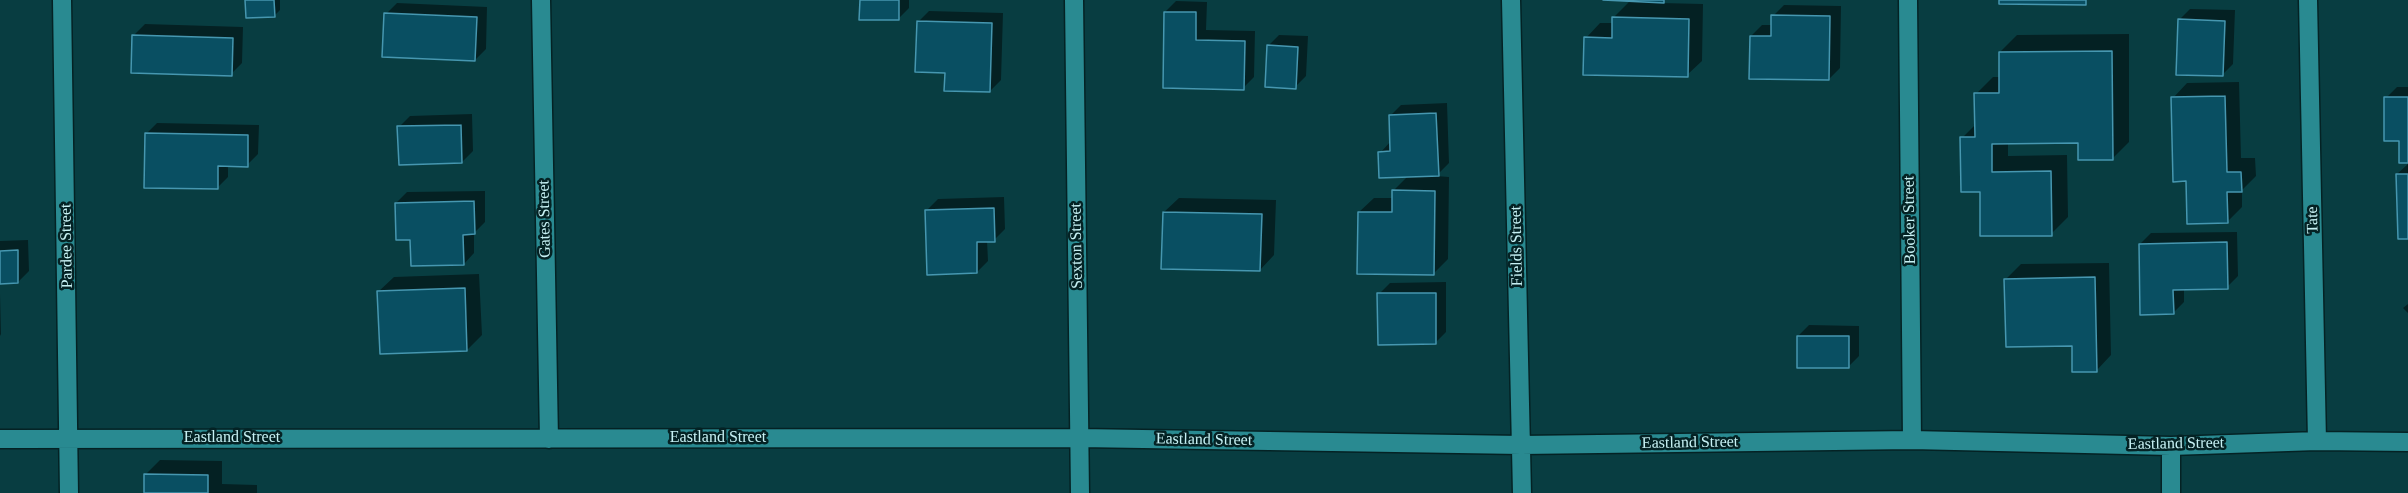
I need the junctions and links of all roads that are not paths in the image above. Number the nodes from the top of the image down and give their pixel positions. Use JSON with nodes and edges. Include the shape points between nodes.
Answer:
{"nodes":[{"id":1,"x":63,"y":0,"type":"edge"},
{"id":2,"x":541,"y":0,"type":"edge"},
{"id":3,"x":1074,"y":0,"type":"edge"},
{"id":4,"x":1511,"y":0,"type":"edge"},
{"id":5,"x":1908,"y":0,"type":"edge"},
{"id":6,"x":2308,"y":0,"type":"edge"},
{"id":7,"x":70,"y":438,"type":"junction"},
{"id":8,"x":1080,"y":438,"type":"junction"},
{"id":9,"x":0,"y":439,"type":"edge"},
{"id":10,"x":549,"y":439,"type":"junction"},
{"id":11,"x":1912,"y":441,"type":"junction"},
{"id":12,"x":2318,"y":441,"type":"junction"},
{"id":13,"x":2408,"y":442,"type":"edge"},
{"id":14,"x":1521,"y":445,"type":"junction"},
{"id":15,"x":2171,"y":446,"type":"junction"},
{"id":16,"x":69,"y":493,"type":"edge"},
{"id":17,"x":1080,"y":493,"type":"edge"},
{"id":18,"x":1522,"y":493,"type":"edge"},
{"id":19,"x":2171,"y":493,"type":"edge"}],
"edges":[{"from":1,"to":7,"type":"street","name":"Pardee Street"},
{"from":2,"to":10,"type":"street","name":"Gates Street"},
{"from":3,"to":8,"type":"street","name":"Sexton Street"},
{"from":4,"to":14,"type":"street","name":"Fields Street"},
{"from":5,"to":11,"type":"street","name":"Booker Street"},
{"from":6,"to":12,"type":"street","name":"Tate"},
{"from":7,"to":9,"type":"street","name":"Eastland Street"},
{"from":7,"to":10,"type":"street","name":"Eastland Street"},
{"from":7,"to":16,"type":"street","name":"Pardee Street"},
{"from":8,"to":10,"type":"street","name":"Eastland Street"},
{"from":8,"to":14,"type":"street","name":"Eastland Street"},
{"from":8,"to":17,"type":"street","name":"Sexton Street"},
{"from":11,"to":14,"type":"street","name":"Eastland Street"},
{"from":11,"to":15,"type":"street","name":"Eastland Street"},
{"from":12,"to":13,"type":"street","name":"Eastland Street"},
{"from":12,"to":15,"type":"street","name":"Eastland Street"},
{"from":14,"to":18,"type":"street","name":"Fields Street"},
{"from":15,"to":19,"type":"street"}]}
